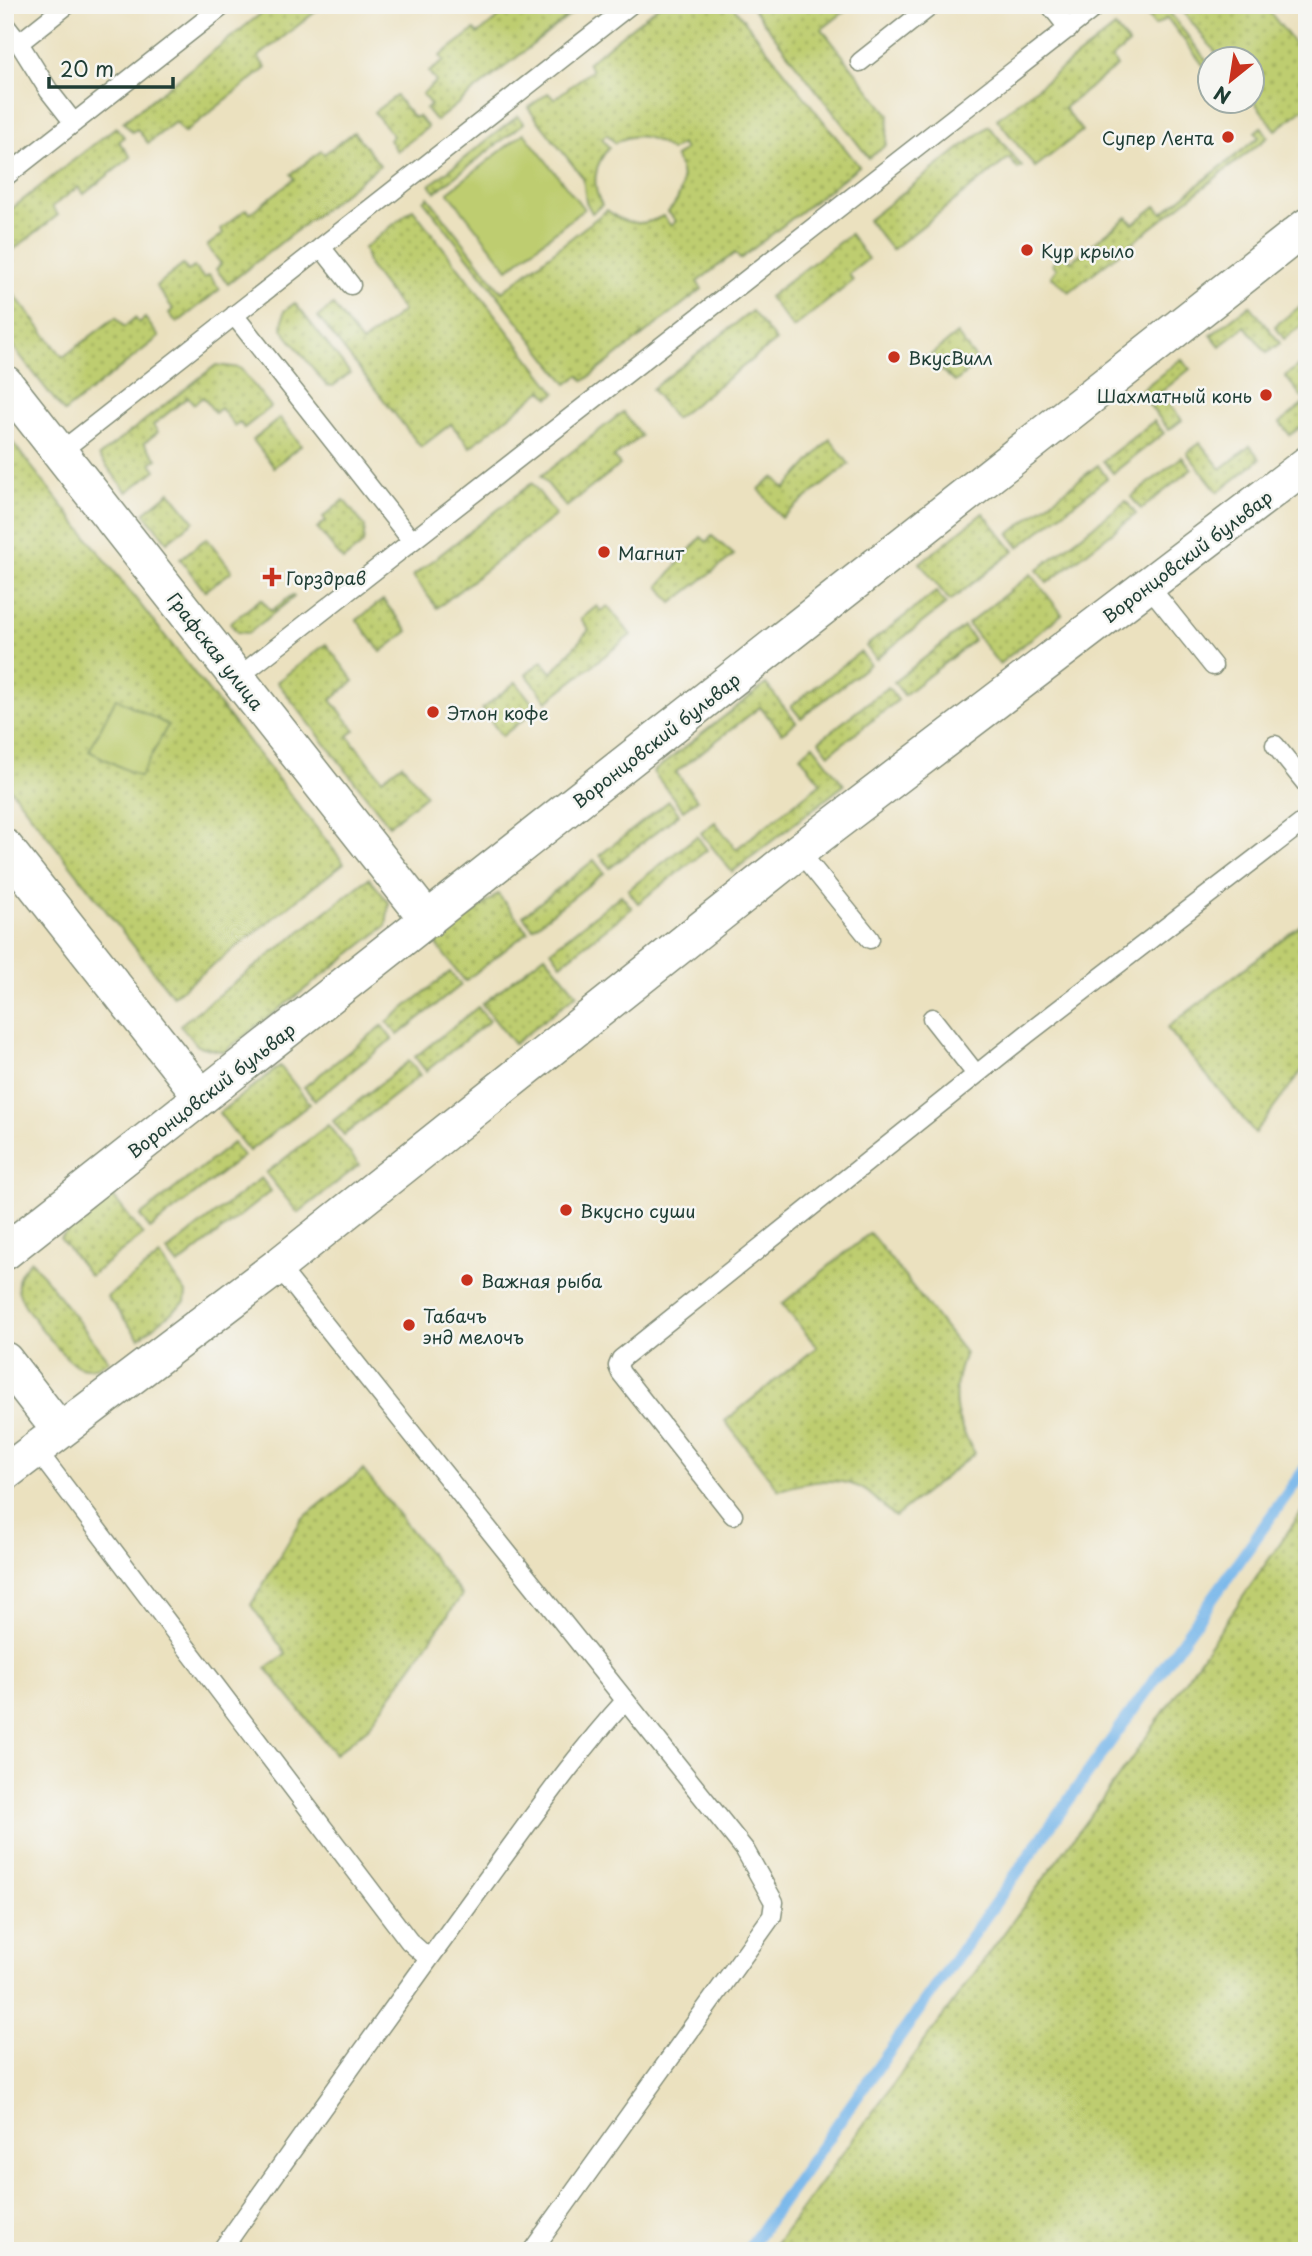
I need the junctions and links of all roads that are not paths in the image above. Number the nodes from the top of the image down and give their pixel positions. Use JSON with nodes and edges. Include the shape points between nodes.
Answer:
{"nodes":[{"id":1,"x":67,"y":5,"type":"edge"},
{"id":2,"x":224,"y":5,"type":"edge"},
{"id":3,"x":631,"y":5,"type":"edge"},
{"id":4,"x":932,"y":5,"type":"edge"},
{"id":5,"x":1050,"y":5,"type":"edge"},
{"id":6,"x":1098,"y":5,"type":"edge"},
{"id":7,"x":5,"y":25,"type":"edge"},
{"id":8,"x":1069,"y":29,"type":"junction"},
{"id":9,"x":19,"y":43,"type":"junction"},
{"id":10,"x":860,"y":62,"type":"dead end"},
{"id":11,"x":74,"y":123,"type":"junction"},
{"id":12,"x":5,"y":177,"type":"edge"},
{"id":13,"x":1307,"y":226,"type":"edge"},
{"id":14,"x":321,"y":247,"type":"junction"},
{"id":15,"x":351,"y":285,"type":"dead end"},
{"id":16,"x":234,"y":315,"type":"junction"},
{"id":17,"x":5,"y":383,"type":"edge"},
{"id":18,"x":60,"y":452,"type":"junction"},
{"id":19,"x":1307,"y":464,"type":"edge"},
{"id":20,"x":412,"y":541,"type":"junction"},
{"id":21,"x":1149,"y":586,"type":"junction"},
{"id":22,"x":1213,"y":666,"type":"dead end"},
{"id":23,"x":237,"y":678,"type":"junction"},
{"id":24,"x":1275,"y":745,"type":"dead end"},
{"id":25,"x":1307,"y":785,"type":"edge"},
{"id":26,"x":1307,"y":819,"type":"edge"},
{"id":27,"x":5,"y":847,"type":"edge"},
{"id":28,"x":799,"y":851,"type":"junction"},
{"id":29,"x":428,"y":920,"type":"junction"},
{"id":30,"x":870,"y":939,"type":"dead end"},
{"id":31,"x":932,"y":1018,"type":"dead end"},
{"id":32,"x":976,"y":1074,"type":"junction"},
{"id":33,"x":202,"y":1097,"type":"junction"},
{"id":34,"x":5,"y":1252,"type":"edge"},
{"id":35,"x":278,"y":1266,"type":"junction"},
{"id":36,"x":5,"y":1360,"type":"edge"},
{"id":37,"x":48,"y":1440,"type":"junction"},
{"id":38,"x":5,"y":1473,"type":"edge"},
{"id":39,"x":733,"y":1516,"type":"dead end"},
{"id":40,"x":625,"y":1701,"type":"junction"},
{"id":41,"x":428,"y":1958,"type":"junction"},
{"id":42,"x":221,"y":2251,"type":"edge"},
{"id":43,"x":532,"y":2251,"type":"edge"}],
"edges":[{"from":1,"to":9,"type":"lane"},
{"from":2,"to":11,"type":"lane"},
{"from":3,"to":14,"type":"lane"},
{"from":4,"to":10,"type":"lane"},
{"from":5,"to":8,"type":"lane"},
{"from":6,"to":8,"type":"lane"},
{"from":7,"to":9,"type":"lane"},
{"from":8,"to":20,"type":"lane"},
{"from":9,"to":11,"type":"lane"},
{"from":11,"to":12,"type":"lane"},
{"from":13,"to":29,"type":"street","name":"Воронцовский бульвар"},
{"from":14,"to":15,"type":"lane"},
{"from":14,"to":16,"type":"lane"},
{"from":16,"to":18,"type":"lane"},
{"from":16,"to":20,"type":"lane"},
{"from":17,"to":18,"type":"street","name":"Графская улица"},
{"from":18,"to":23,"type":"street","name":"Графская улица"},
{"from":19,"to":21,"type":"street","name":"Воронцовский бульвар"},
{"from":20,"to":23,"type":"lane"},
{"from":21,"to":22,"type":"lane"},
{"from":21,"to":28,"type":"street","name":"Воронцовский бульвар"},
{"from":23,"to":29,"type":"street","name":"Графская улица"},
{"from":24,"to":25,"type":"lane"},
{"from":26,"to":32,"type":"lane"},
{"from":27,"to":33,"type":"street"},
{"from":28,"to":30,"type":"lane"},
{"from":28,"to":35,"type":"street","name":"Воронцовский бульвар"},
{"from":29,"to":33,"type":"street","name":"Воронцовский бульвар"},
{"from":31,"to":32,"type":"lane"},
{"from":32,"to":39,"type":"lane","via":[[621,1359],[621,1373]]},
{"from":33,"to":34,"type":"street","name":"Воронцовский бульвар"},
{"from":35,"to":37,"type":"street","name":"Воронцовский бульвар"},
{"from":35,"to":40,"type":"lane"},
{"from":36,"to":37,"type":"street"},
{"from":37,"to":38,"type":"street","name":"Воронцовский бульвар"},
{"from":37,"to":41,"type":"lane","via":[[409,1941]]},
{"from":40,"to":41,"type":"lane","via":[[591,1738]]},
{"from":40,"to":43,"type":"lane","via":[[746,1850],[774,1902],[772,1916]]},
{"from":41,"to":42,"type":"lane"}]}
